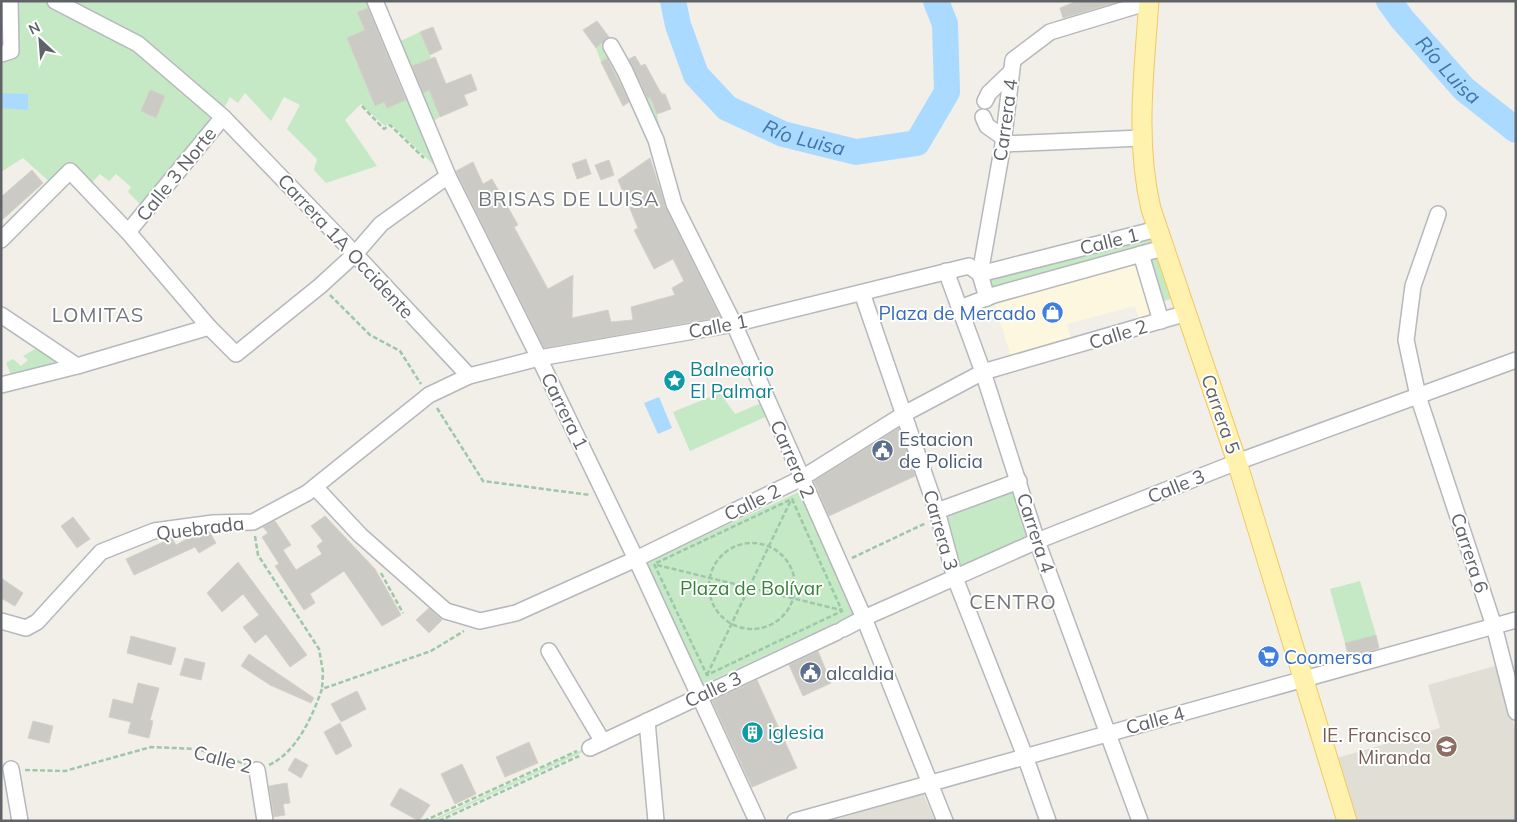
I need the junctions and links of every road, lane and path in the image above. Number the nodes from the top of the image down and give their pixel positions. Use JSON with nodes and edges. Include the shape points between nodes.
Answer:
{"nodes":[{"id":1,"x":10,"y":1,"type":"edge"},
{"id":2,"x":55,"y":1,"type":"edge"},
{"id":3,"x":376,"y":1,"type":"edge"},
{"id":4,"x":1149,"y":2,"type":"edge"},
{"id":5,"x":611,"y":46,"type":"dead end"},
{"id":6,"x":1,"y":54,"type":"edge"},
{"id":7,"x":1012,"y":66,"type":"junction"},
{"id":8,"x":985,"y":101,"type":"dead end"},
{"id":9,"x":362,"y":106,"type":"dead end"},
{"id":10,"x":983,"y":116,"type":"dead end"},
{"id":11,"x":223,"y":117,"type":"junction"},
{"id":12,"x":1141,"y":138,"type":"junction"},
{"id":13,"x":1003,"y":141,"type":"junction"},
{"id":14,"x":425,"y":158,"type":"dead end"},
{"id":15,"x":448,"y":176,"type":"junction"},
{"id":16,"x":1438,"y":214,"type":"dead end"},
{"id":17,"x":1157,"y":229,"type":"junction"},
{"id":18,"x":128,"y":232,"type":"junction"},
{"id":19,"x":1,"y":240,"type":"edge"},
{"id":20,"x":1163,"y":248,"type":"junction"},
{"id":21,"x":355,"y":254,"type":"junction"},
{"id":22,"x":1141,"y":254,"type":"junction"},
{"id":23,"x":946,"y":272,"type":"junction"},
{"id":24,"x":980,"y":274,"type":"junction"},
{"id":25,"x":320,"y":286,"type":"junction"},
{"id":26,"x":862,"y":293,"type":"junction"},
{"id":27,"x":987,"y":298,"type":"junction"},
{"id":28,"x":960,"y":308,"type":"junction"},
{"id":29,"x":1187,"y":313,"type":"junction"},
{"id":30,"x":1,"y":316,"type":"edge"},
{"id":31,"x":1161,"y":321,"type":"junction"},
{"id":32,"x":734,"y":324,"type":"junction"},
{"id":33,"x":209,"y":327,"type":"junction"},
{"id":34,"x":539,"y":358,"type":"junction"},
{"id":35,"x":1516,"y":360,"type":"edge"},
{"id":36,"x":77,"y":366,"type":"junction"},
{"id":37,"x":983,"y":372,"type":"junction"},
{"id":38,"x":469,"y":376,"type":"junction"},
{"id":39,"x":1,"y":385,"type":"edge"},
{"id":40,"x":429,"y":395,"type":"junction"},
{"id":41,"x":1418,"y":396,"type":"junction"},
{"id":42,"x":904,"y":414,"type":"junction"},
{"id":43,"x":1237,"y":462,"type":"junction"},
{"id":44,"x":802,"y":478,"type":"junction"},
{"id":45,"x":1019,"y":481,"type":"junction"},
{"id":46,"x":311,"y":490,"type":"junction"},
{"id":47,"x":606,"y":497,"type":"junction"},
{"id":48,"x":792,"y":499,"type":"junction"},
{"id":49,"x":938,"y":514,"type":"junction"},
{"id":50,"x":253,"y":522,"type":"junction"},
{"id":51,"x":1037,"y":541,"type":"junction"},
{"id":52,"x":769,"y":547,"type":"junction"},
{"id":53,"x":636,"y":559,"type":"junction"},
{"id":54,"x":654,"y":564,"type":"junction"},
{"id":55,"x":839,"y":564,"type":"junction"},
{"id":56,"x":710,"y":578,"type":"junction"},
{"id":57,"x":955,"y":578,"type":"junction"},
{"id":58,"x":749,"y":588,"type":"junction"},
{"id":59,"x":794,"y":599,"type":"junction"},
{"id":60,"x":842,"y":611,"type":"junction"},
{"id":61,"x":864,"y":618,"type":"junction"},
{"id":62,"x":1516,"y":620,"type":"edge"},
{"id":63,"x":1,"y":621,"type":"edge"},
{"id":64,"x":480,"y":621,"type":"junction"},
{"id":65,"x":731,"y":624,"type":"junction"},
{"id":66,"x":1494,"y":626,"type":"junction"},
{"id":67,"x":549,"y":651,"type":"dead end"},
{"id":68,"x":707,"y":675,"type":"junction"},
{"id":69,"x":1303,"y":679,"type":"junction"},
{"id":70,"x":322,"y":689,"type":"junction"},
{"id":71,"x":699,"y":695,"type":"junction"},
{"id":72,"x":1516,"y":712,"type":"edge"},
{"id":73,"x":647,"y":721,"type":"junction"},
{"id":74,"x":1107,"y":733,"type":"junction"},
{"id":75,"x":596,"y":745,"type":"junction"},
{"id":76,"x":1025,"y":756,"type":"junction"},
{"id":77,"x":11,"y":769,"type":"joint"},
{"id":78,"x":257,"y":770,"type":"junction"},
{"id":79,"x":930,"y":783,"type":"junction"},
{"id":80,"x":20,"y":821,"type":"edge"},
{"id":81,"x":265,"y":821,"type":"edge"},
{"id":82,"x":424,"y":821,"type":"edge"},
{"id":83,"x":439,"y":821,"type":"edge"},
{"id":84,"x":656,"y":821,"type":"edge"},
{"id":85,"x":757,"y":821,"type":"edge"},
{"id":86,"x":795,"y":821,"type":"edge"},
{"id":87,"x":945,"y":821,"type":"edge"},
{"id":88,"x":1048,"y":821,"type":"edge"},
{"id":89,"x":1140,"y":821,"type":"edge"},
{"id":90,"x":1347,"y":821,"type":"edge"}],
"edges":[{"from":1,"to":6,"type":"street","via":[[11,51]]},
{"from":2,"to":11,"type":"street","name":"Carrera 1A Occidente","via":[[138,44]]},
{"from":3,"to":15,"type":"street","name":"Carrera 1"},
{"from":4,"to":7,"type":"street","via":[[1050,32]]},
{"from":4,"to":12,"type":"main road","name":"Carrera 5"},
{"from":5,"to":32,"type":"street","name":"Carrera 2","via":[[656,140],[674,204]]},
{"from":7,"to":8,"type":"street"},
{"from":7,"to":13,"type":"street","name":"Carrera 4"},
{"from":9,"to":14,"type":"path","via":[[384,129],[390,125]]},
{"from":10,"to":13,"type":"street"},
{"from":11,"to":18,"type":"street","name":"Calle 3 Norte"},
{"from":11,"to":21,"type":"street","name":"Carrera 1A Occidente"},
{"from":12,"to":13,"type":"street"},
{"from":12,"to":17,"type":"main road","name":"Carrera 5","via":[[1144,182]]},
{"from":13,"to":24,"type":"street","name":"Carrera 4"},
{"from":15,"to":21,"type":"street","via":[[381,224]]},
{"from":15,"to":34,"type":"street","name":"Carrera 1"},
{"from":16,"to":41,"type":"street","name":"Carrera 6","via":[[1412,286],[1406,340]]},
{"from":17,"to":20,"type":"main road","name":"Carrera 5"},
{"from":17,"to":24,"type":"street","name":"Calle 1"},
{"from":18,"to":19,"type":"street","via":[[70,171]]},
{"from":18,"to":33,"type":"street"},
{"from":20,"to":22,"type":"street","name":"Calle 1"},
{"from":20,"to":29,"type":"main road","name":"Carrera 5"},
{"from":21,"to":25,"type":"street"},
{"from":21,"to":38,"type":"street","name":"Carrera 1A Occidente"},
{"from":22,"to":27,"type":"street","name":"Calle 1"},
{"from":22,"to":31,"type":"street"},
{"from":23,"to":24,"type":"street","name":"Calle 1","via":[[969,266]]},
{"from":23,"to":26,"type":"street","name":"Calle 1"},
{"from":23,"to":28,"type":"street","name":"Carrera 4"},
{"from":24,"to":27,"type":"street","name":"Carrera 4"},
{"from":25,"to":33,"type":"street","via":[[236,354]]},
{"from":25,"to":40,"type":"path","via":[[370,335],[400,351]]},
{"from":26,"to":32,"type":"street","name":"Calle 1"},
{"from":26,"to":42,"type":"street","name":"Carrera 3"},
{"from":27,"to":28,"type":"street","name":"Calle 1"},
{"from":28,"to":37,"type":"street","name":"Carrera 4"},
{"from":29,"to":31,"type":"street","name":"Calle 2"},
{"from":29,"to":43,"type":"main road","name":"Carrera 5"},
{"from":30,"to":36,"type":"street"},
{"from":31,"to":37,"type":"street","name":"Calle 2"},
{"from":32,"to":34,"type":"street","name":"Calle 1"},
{"from":32,"to":44,"type":"street","name":"Carrera 2"},
{"from":33,"to":36,"type":"street"},
{"from":34,"to":38,"type":"street","name":"Calle 1"},
{"from":34,"to":47,"type":"street","name":"Carrera 1"},
{"from":35,"to":41,"type":"street","name":"Calle 3"},
{"from":36,"to":39,"type":"street"},
{"from":37,"to":42,"type":"street","name":"Calle 2"},
{"from":37,"to":45,"type":"street","name":"Carrera 4"},
{"from":38,"to":40,"type":"street","name":"Calle 1"},
{"from":40,"to":46,"type":"street","name":"Calle 1"},
{"from":40,"to":47,"type":"path","via":[[483,480]]},
{"from":41,"to":43,"type":"street","name":"Calle 3"},
{"from":41,"to":66,"type":"street","name":"Carrera 6"},
{"from":42,"to":44,"type":"street","name":"Calle 2"},
{"from":42,"to":49,"type":"street","name":"Carrera 3"},
{"from":43,"to":51,"type":"street","name":"Calle 3"},
{"from":43,"to":69,"type":"main road","name":"Carrera 5"},
{"from":44,"to":53,"type":"street","name":"Calle 2"},
{"from":44,"to":55,"type":"street","name":"Carrera 2"},
{"from":45,"to":49,"type":"street"},
{"from":45,"to":51,"type":"street","name":"Carrera 4"},
{"from":46,"to":50,"type":"street","name":"Quebrada"},
{"from":46,"to":64,"type":"street","name":"Calle 2","via":[[446,611]]},
{"from":47,"to":53,"type":"street","name":"Carrera 1"},
{"from":48,"to":52,"type":"path"},
{"from":48,"to":54,"type":"path"},
{"from":48,"to":60,"type":"path"},
{"from":49,"to":55,"type":"path"},
{"from":49,"to":57,"type":"street","name":"Carrera 3"},
{"from":50,"to":63,"type":"street","name":"Quebrada","via":[[213,523],[154,531],[101,552],[37,622],[26,628]]},
{"from":50,"to":70,"type":"path","via":[[258,555],[319,649]]},
{"from":51,"to":57,"type":"street","name":"Calle 3"},
{"from":51,"to":74,"type":"street","name":"Carrera 4"},
{"from":52,"to":56,"type":"path","via":[[739,546],[720,558]]},
{"from":52,"to":58,"type":"path"},
{"from":52,"to":59,"type":"path","via":[[791,568]]},
{"from":53,"to":64,"type":"street","name":"Calle 2","via":[[516,613]]},
{"from":53,"to":71,"type":"street","name":"Carrera 1"},
{"from":54,"to":56,"type":"path"},
{"from":54,"to":68,"type":"path"},
{"from":55,"to":61,"type":"street","name":"Carrera 2"},
{"from":56,"to":58,"type":"path"},
{"from":56,"to":65,"type":"path","via":[[713,605]]},
{"from":57,"to":61,"type":"street","name":"Calle 3"},
{"from":57,"to":76,"type":"street","name":"Carrera 3"},
{"from":58,"to":59,"type":"path"},
{"from":58,"to":65,"type":"path"},
{"from":59,"to":60,"type":"path"},
{"from":59,"to":65,"type":"path","via":[[775,623],[753,629]]},
{"from":60,"to":68,"type":"path"},
{"from":61,"to":71,"type":"street","name":"Calle 3"},
{"from":61,"to":79,"type":"street","name":"Carrera 2"},
{"from":62,"to":66,"type":"street","name":"Calle 4"},
{"from":64,"to":70,"type":"path","via":[[431,651]]},
{"from":65,"to":68,"type":"path"},
{"from":66,"to":69,"type":"street","name":"Calle 4"},
{"from":66,"to":72,"type":"street","name":"Carrera 6"},
{"from":67,"to":75,"type":"street"},
{"from":69,"to":74,"type":"street","name":"Calle 4"},
{"from":69,"to":90,"type":"main road","name":"Carrera 5"},
{"from":70,"to":78,"type":"path","name":"Calle 2","via":[[314,712],[281,759]]},
{"from":71,"to":73,"type":"street","name":"Calle 3"},
{"from":71,"to":85,"type":"street","name":"Carrera 1"},
{"from":73,"to":75,"type":"street","name":"Calle 3"},
{"from":73,"to":84,"type":"street"},
{"from":74,"to":76,"type":"street","name":"Calle 4"},
{"from":74,"to":89,"type":"street","name":"Carrera 4"},
{"from":75,"to":82,"type":"path"},
{"from":75,"to":83,"type":"path"},
{"from":76,"to":79,"type":"street","name":"Calle 4"},
{"from":76,"to":88,"type":"street","name":"Carrera 3"},
{"from":77,"to":78,"type":"path","name":"Calle 2","via":[[65,771],[152,747],[198,749]]},
{"from":77,"to":80,"type":"street"},
{"from":78,"to":81,"type":"street"},
{"from":79,"to":86,"type":"street","name":"Calle 4"},
{"from":79,"to":87,"type":"street","name":"Carrera 2"}]}
